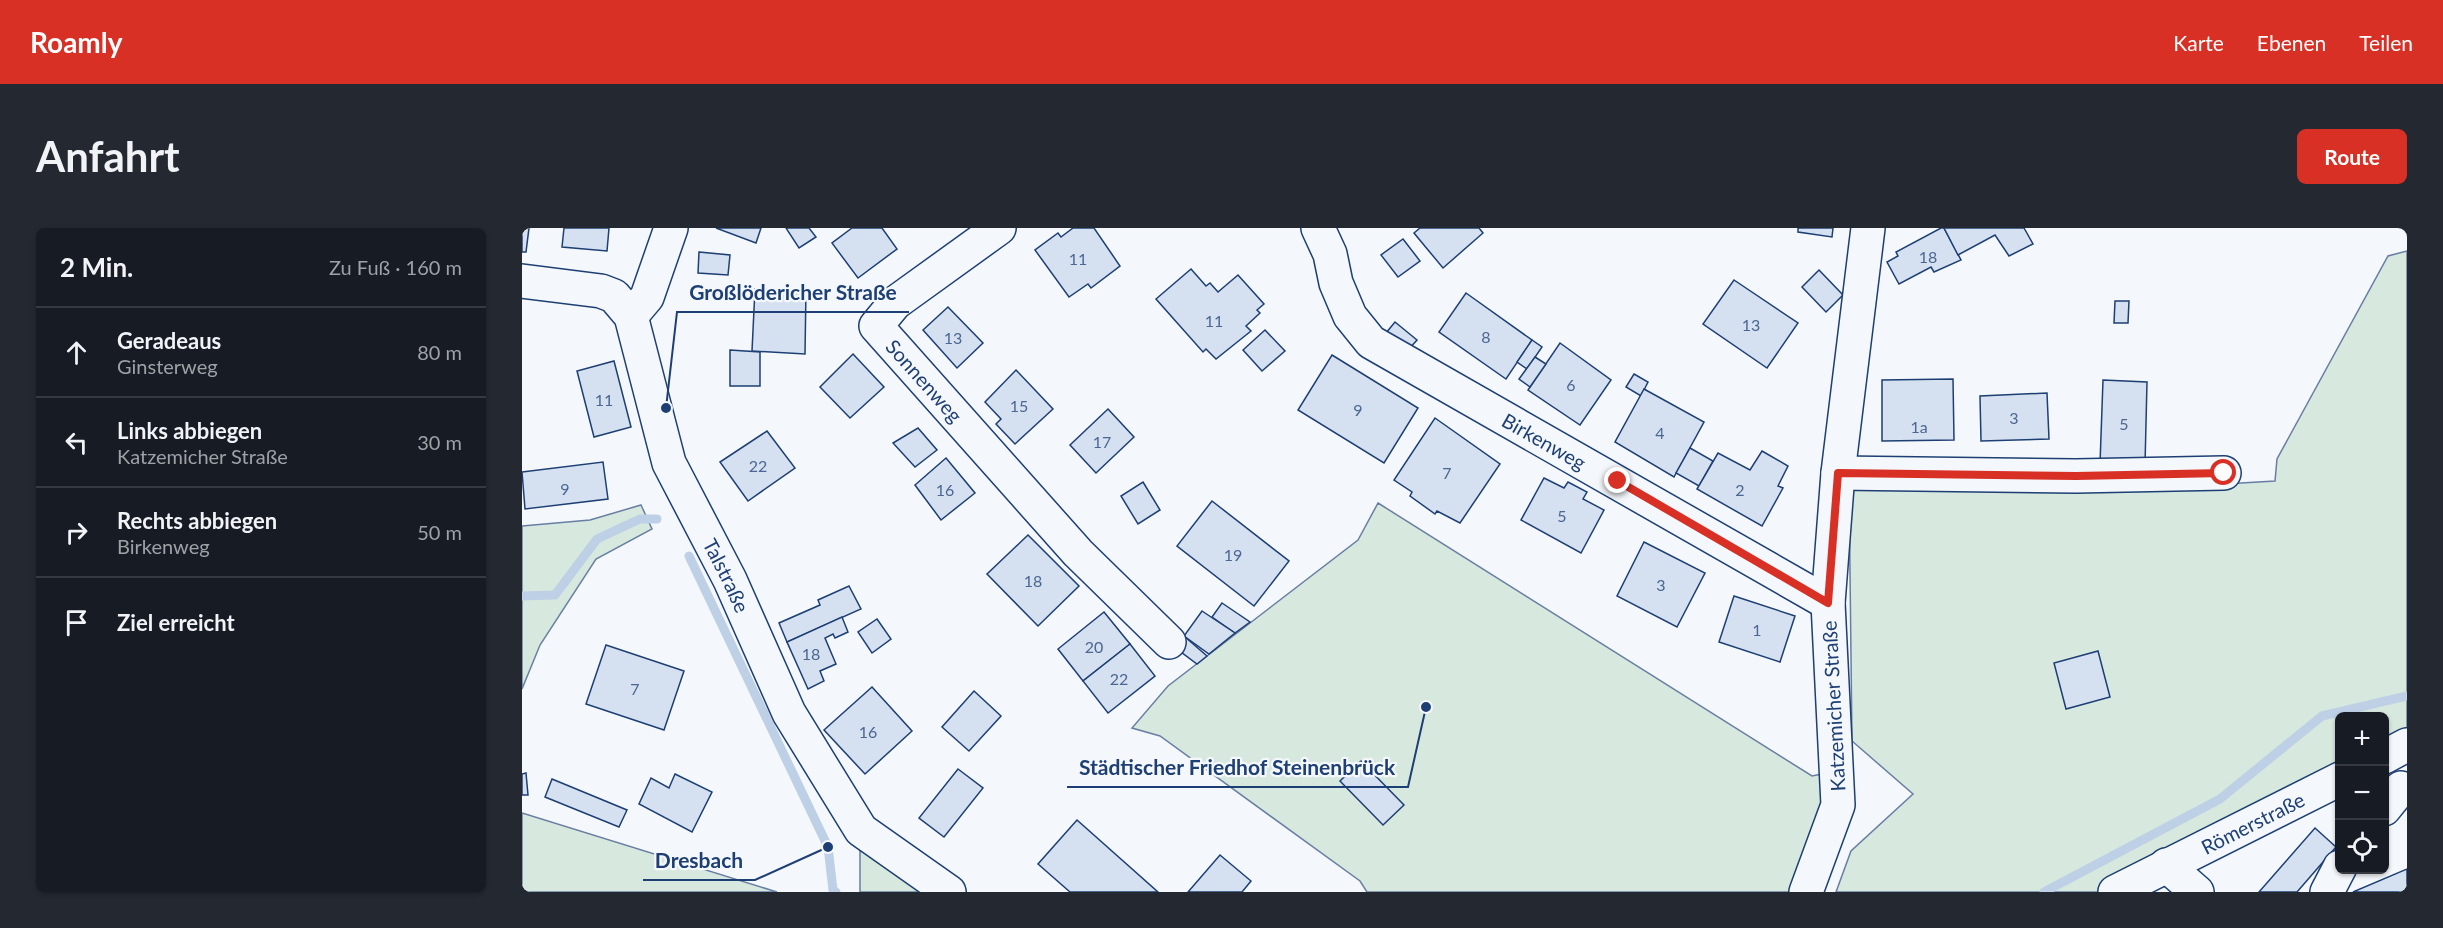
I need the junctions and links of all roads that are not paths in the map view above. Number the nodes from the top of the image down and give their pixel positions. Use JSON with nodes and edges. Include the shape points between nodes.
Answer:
{"nodes":[{"id":1,"x":671,"y":228,"type":"edge"},
{"id":2,"x":999,"y":228,"type":"edge"},
{"id":3,"x":1318,"y":228,"type":"edge"},
{"id":4,"x":1868,"y":228,"type":"edge"},
{"id":5,"x":522,"y":281,"type":"edge"},
{"id":6,"x":631,"y":316,"type":"junction"},
{"id":7,"x":1838,"y":473,"type":"junction"},
{"id":8,"x":2224,"y":473,"type":"dead end"},
{"id":9,"x":1828,"y":603,"type":"junction"},
{"id":10,"x":1169,"y":642,"type":"dead end"},
{"id":11,"x":2407,"y":745,"type":"edge"},
{"id":12,"x":2389,"y":755,"type":"edge"},
{"id":13,"x":2335,"y":782,"type":"edge"},
{"id":14,"x":2335,"y":800,"type":"edge"},
{"id":15,"x":2282,"y":808,"type":"junction"},
{"id":16,"x":2166,"y":865,"type":"junction"},
{"id":17,"x":2336,"y":874,"type":"edge"},
{"id":18,"x":949,"y":892,"type":"edge"},
{"id":19,"x":1806,"y":892,"type":"edge"},
{"id":20,"x":2115,"y":892,"type":"edge"},
{"id":21,"x":2197,"y":892,"type":"edge"},
{"id":22,"x":2326,"y":892,"type":"edge"}],
"edges":[{"from":1,"to":6,"type":"street","via":[[647,297]]},
{"from":2,"to":10,"type":"street","name":"Sonnenweg","via":[[895,303],[876,326],[1078,553]]},
{"from":3,"to":9,"type":"street","name":"Birkenweg","via":[[1350,316],[1371,342]]},
{"from":4,"to":7,"type":"street","name":"Katzemicher Straße"},
{"from":5,"to":6,"type":"street","name":"Talstraße","via":[[602,291],[614,296]]},
{"from":6,"to":18,"type":"street","name":"Talstraße","via":[[669,463],[730,580],[789,713],[861,830]]},
{"from":7,"to":8,"type":"street"},
{"from":7,"to":9,"type":"street","name":"Katzemicher Straße"},
{"from":9,"to":19,"type":"street","name":"Katzemicher Straße","via":[[1838,805]]},
{"from":11,"to":12,"type":"street"},
{"from":13,"to":15,"type":"street","name":"Römerstraße"},
{"from":14,"to":15,"type":"street"},
{"from":15,"to":16,"type":"street","name":"Römerstraße"},
{"from":16,"to":20,"type":"street","name":"Römerstraße"},
{"from":16,"to":21,"type":"street"},
{"from":17,"to":22,"type":"street"}]}
